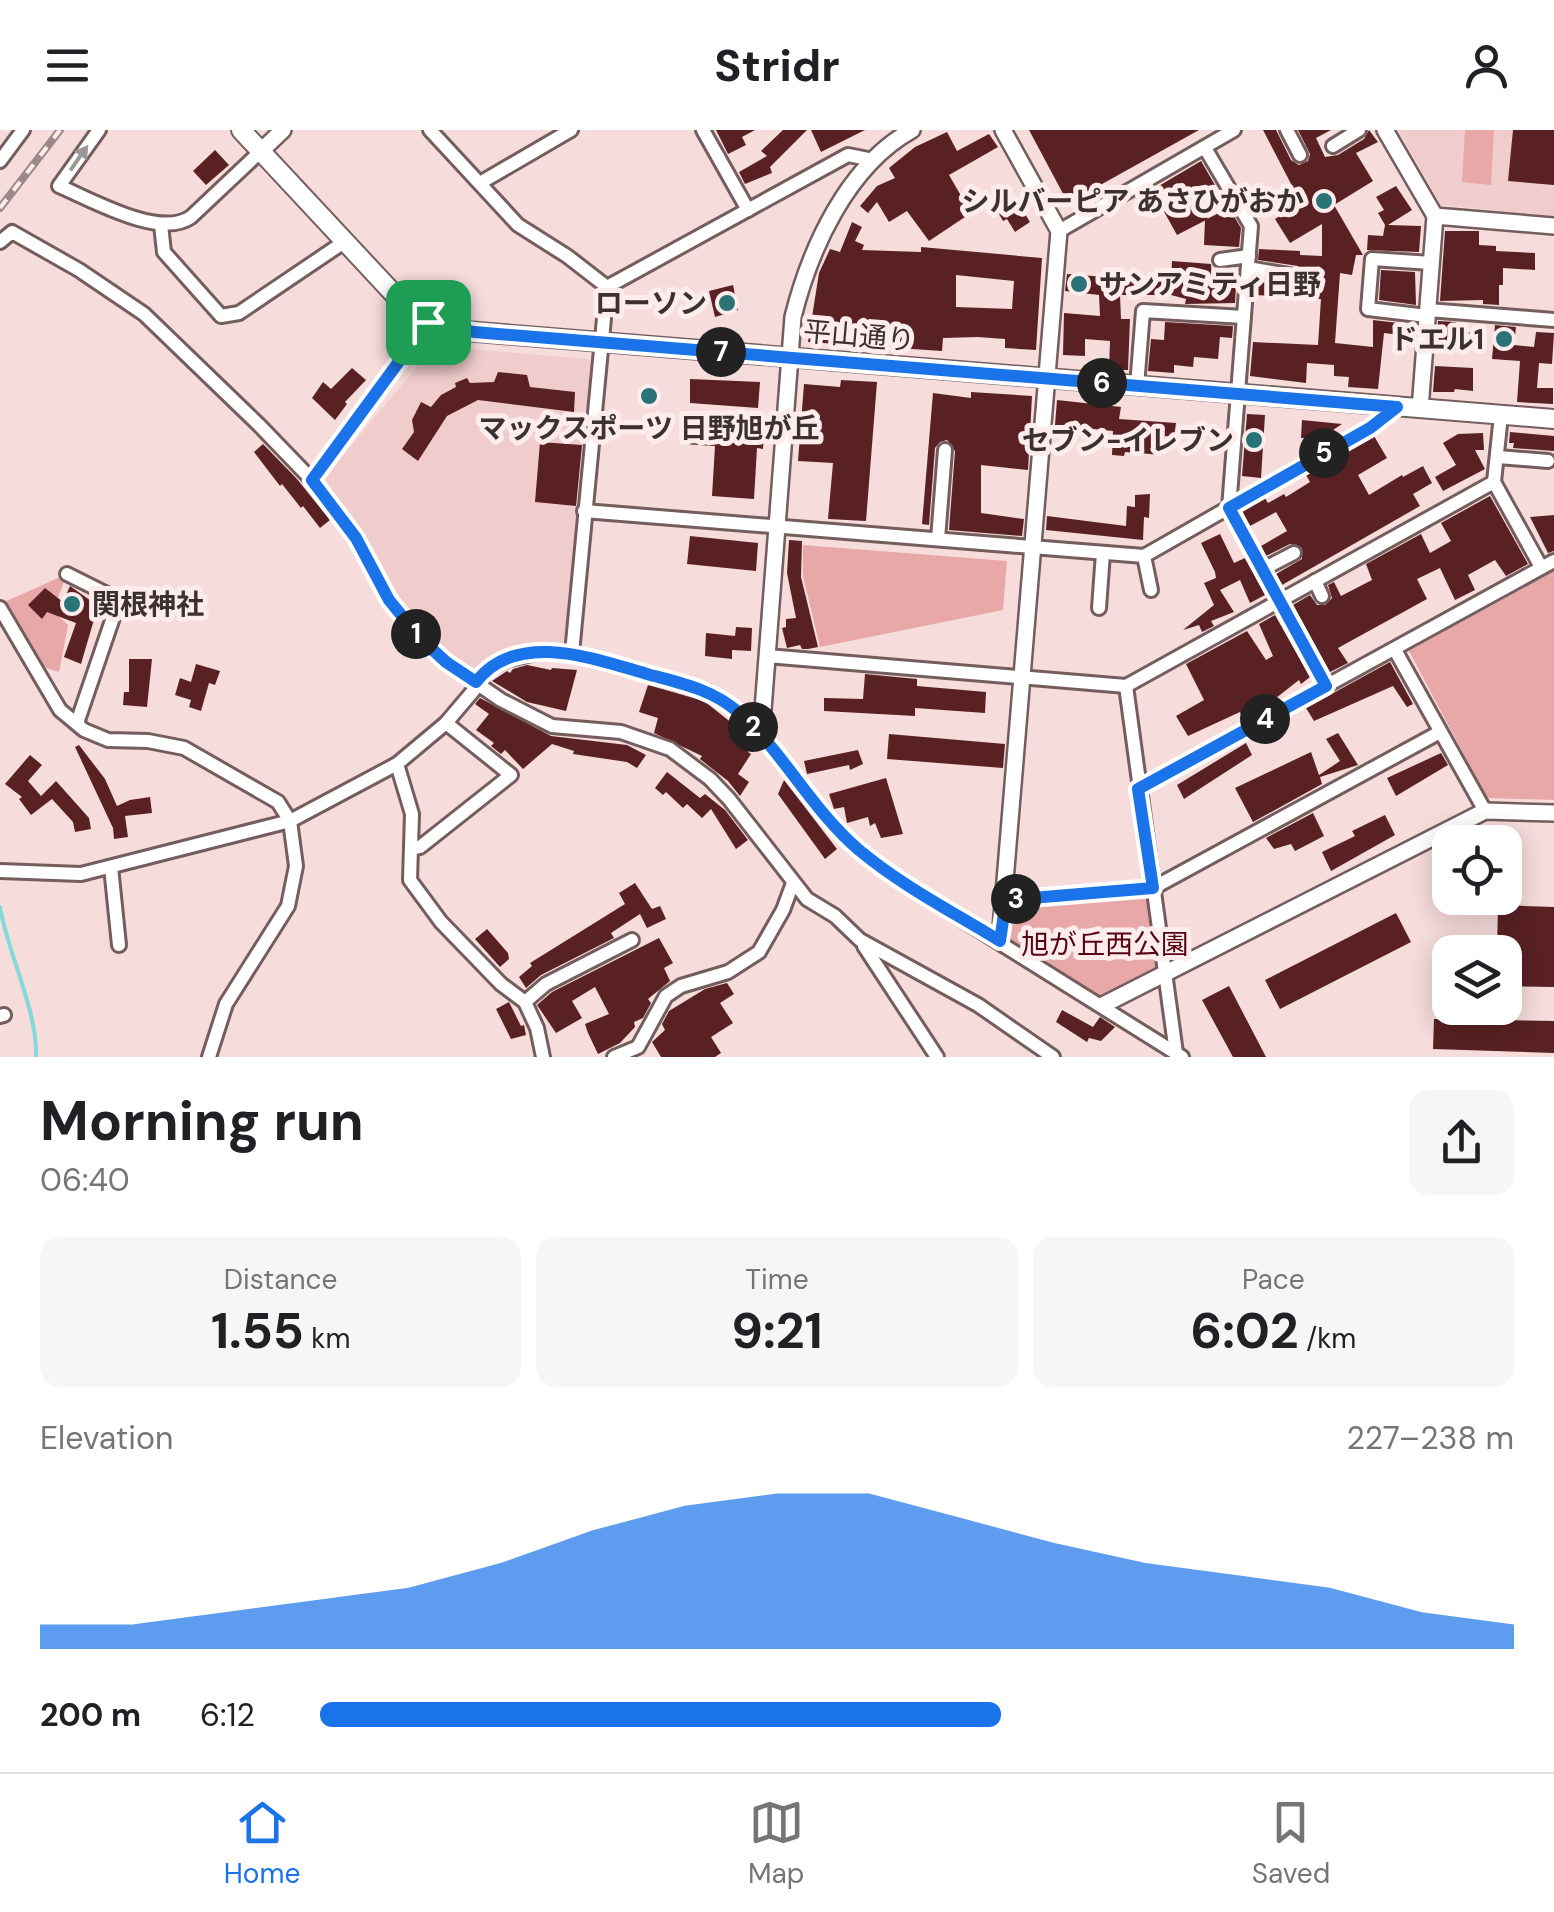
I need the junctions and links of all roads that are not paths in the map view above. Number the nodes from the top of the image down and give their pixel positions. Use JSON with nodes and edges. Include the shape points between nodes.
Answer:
{"nodes":[{"id":1,"x":23,"y":130,"type":"edge"},
{"id":2,"x":98,"y":130,"type":"edge"},
{"id":3,"x":241,"y":130,"type":"edge"},
{"id":4,"x":284,"y":130,"type":"edge"},
{"id":5,"x":430,"y":130,"type":"edge"},
{"id":6,"x":571,"y":130,"type":"edge"},
{"id":7,"x":703,"y":130,"type":"edge"},
{"id":8,"x":912,"y":130,"type":"edge"},
{"id":9,"x":1003,"y":130,"type":"edge"},
{"id":10,"x":1234,"y":130,"type":"edge"},
{"id":11,"x":1288,"y":130,"type":"edge"},
{"id":12,"x":1358,"y":130,"type":"edge"},
{"id":13,"x":1385,"y":130,"type":"edge"},
{"id":14,"x":1333,"y":146,"type":"dead end"},
{"id":15,"x":1205,"y":148,"type":"junction"},
{"id":16,"x":260,"y":151,"type":"junction"},
{"id":17,"x":1300,"y":155,"type":"dead end"},
{"id":18,"x":873,"y":160,"type":"junction"},
{"id":19,"x":0,"y":161,"type":"edge"},
{"id":20,"x":480,"y":183,"type":"junction"},
{"id":21,"x":748,"y":210,"type":"junction"},
{"id":22,"x":1435,"y":216,"type":"junction"},
{"id":23,"x":161,"y":225,"type":"junction"},
{"id":24,"x":1554,"y":226,"type":"edge"},
{"id":25,"x":1059,"y":231,"type":"junction"},
{"id":26,"x":0,"y":242,"type":"edge"},
{"id":27,"x":344,"y":242,"type":"junction"},
{"id":28,"x":1220,"y":260,"type":"dead end"},
{"id":29,"x":1249,"y":262,"type":"junction"},
{"id":30,"x":1432,"y":264,"type":"junction"},
{"id":31,"x":1295,"y":276,"type":"dead end"},
{"id":32,"x":607,"y":286,"type":"junction"},
{"id":33,"x":1428,"y":313,"type":"junction"},
{"id":34,"x":1244,"y":317,"type":"junction"},
{"id":35,"x":1554,"y":320,"type":"edge"},
{"id":36,"x":428,"y":322,"type":"junction"},
{"id":37,"x":600,"y":342,"type":"junction"},
{"id":38,"x":789,"y":358,"type":"junction"},
{"id":39,"x":1048,"y":378,"type":"junction"},
{"id":40,"x":1137,"y":386,"type":"junction"},
{"id":41,"x":1238,"y":394,"type":"junction"},
{"id":42,"x":1397,"y":407,"type":"junction"},
{"id":43,"x":1420,"y":408,"type":"junction"},
{"id":44,"x":1501,"y":415,"type":"junction"},
{"id":45,"x":1554,"y":420,"type":"edge"},
{"id":46,"x":945,"y":450,"type":"dead end"},
{"id":47,"x":1498,"y":457,"type":"junction"},
{"id":48,"x":1548,"y":461,"type":"dead end"},
{"id":49,"x":312,"y":480,"type":"junction"},
{"id":50,"x":1494,"y":482,"type":"junction"},
{"id":51,"x":1229,"y":508,"type":"junction"},
{"id":52,"x":584,"y":511,"type":"junction"},
{"id":53,"x":777,"y":526,"type":"junction"},
{"id":54,"x":938,"y":539,"type":"junction"},
{"id":55,"x":1034,"y":547,"type":"junction"},
{"id":56,"x":1103,"y":553,"type":"junction"},
{"id":57,"x":1294,"y":553,"type":"dead end"},
{"id":58,"x":1144,"y":556,"type":"junction"},
{"id":59,"x":1548,"y":564,"type":"edge"},
{"id":60,"x":1263,"y":569,"type":"junction"},
{"id":61,"x":67,"y":574,"type":"dead end"},
{"id":62,"x":1315,"y":582,"type":"junction"},
{"id":63,"x":1151,"y":590,"type":"dead end"},
{"id":64,"x":1322,"y":596,"type":"dead end"},
{"id":65,"x":1280,"y":600,"type":"junction"},
{"id":66,"x":0,"y":608,"type":"edge"},
{"id":67,"x":1099,"y":608,"type":"dead end"},
{"id":68,"x":1394,"y":650,"type":"junction"},
{"id":69,"x":572,"y":653,"type":"junction"},
{"id":70,"x":767,"y":656,"type":"junction"},
{"id":71,"x":1024,"y":678,"type":"junction"},
{"id":72,"x":476,"y":682,"type":"junction"},
{"id":73,"x":1126,"y":686,"type":"junction"},
{"id":74,"x":1326,"y":686,"type":"junction"},
{"id":75,"x":77,"y":723,"type":"junction"},
{"id":76,"x":446,"y":723,"type":"junction"},
{"id":77,"x":1440,"y":732,"type":"junction"},
{"id":78,"x":761,"y":736,"type":"junction"},
{"id":79,"x":397,"y":764,"type":"junction"},
{"id":80,"x":1138,"y":789,"type":"junction"},
{"id":81,"x":1485,"y":811,"type":"junction"},
{"id":82,"x":1554,"y":813,"type":"edge"},
{"id":83,"x":290,"y":821,"type":"junction"},
{"id":84,"x":414,"y":848,"type":"junction"},
{"id":85,"x":111,"y":867,"type":"junction"},
{"id":86,"x":0,"y":871,"type":"edge"},
{"id":87,"x":793,"y":883,"type":"junction"},
{"id":88,"x":1153,"y":888,"type":"junction"},
{"id":89,"x":1006,"y":900,"type":"junction"},
{"id":90,"x":632,"y":940,"type":"dead end"},
{"id":91,"x":860,"y":940,"type":"junction"},
{"id":92,"x":1000,"y":941,"type":"junction"},
{"id":93,"x":119,"y":945,"type":"dead end"},
{"id":94,"x":1164,"y":972,"type":"junction"},
{"id":95,"x":525,"y":1002,"type":"junction"},
{"id":96,"x":1103,"y":1006,"type":"junction"},
{"id":97,"x":1179,"y":1055,"type":"edge"},
{"id":98,"x":208,"y":1057,"type":"edge"},
{"id":99,"x":543,"y":1057,"type":"edge"},
{"id":100,"x":614,"y":1057,"type":"edge"},
{"id":101,"x":937,"y":1057,"type":"edge"},
{"id":102,"x":1053,"y":1057,"type":"edge"}],
"edges":[{"from":1,"to":19,"type":"street"},
{"from":23,"to":2,"type":"street","one_way":true,"via":[[59,186]]},
{"from":3,"to":16,"type":"main road","name":"平山通り"},
{"from":4,"to":16,"type":"street"},
{"from":5,"to":20,"type":"street"},
{"from":6,"to":20,"type":"street"},
{"from":7,"to":21,"type":"street"},
{"from":8,"to":18,"type":"street"},
{"from":9,"to":25,"type":"street"},
{"from":10,"to":15,"type":"street"},
{"from":11,"to":17,"type":"street"},
{"from":12,"to":14,"type":"street"},
{"from":13,"to":22,"type":"street"},
{"from":15,"to":25,"type":"street"},
{"from":15,"to":29,"type":"street","via":[[1251,226]]},
{"from":16,"to":23,"type":"street","via":[[181,224]]},
{"from":16,"to":27,"type":"main road","name":"平山通り"},
{"from":18,"to":21,"type":"street","via":[[848,155]]},
{"from":18,"to":38,"type":"street","via":[[822,232],[800,290]]},
{"from":20,"to":32,"type":"street","via":[[518,225]]},
{"from":21,"to":32,"type":"street"},
{"from":22,"to":24,"type":"street"},
{"from":22,"to":30,"type":"street"},
{"from":23,"to":27,"type":"street","via":[[164,252],[221,316],[239,313]]},
{"from":25,"to":39,"type":"street"},
{"from":26,"to":49,"type":"street","via":[[12,232],[144,314]]},
{"from":27,"to":36,"type":"main road","name":"平山通り"},
{"from":28,"to":29,"type":"street"},
{"from":29,"to":31,"type":"street"},
{"from":29,"to":34,"type":"street"},
{"from":30,"to":33,"type":"street"},
{"from":30,"to":33,"type":"street","via":[[1372,259],[1368,309]]},
{"from":32,"to":37,"type":"street"},
{"from":33,"to":35,"type":"street"},
{"from":33,"to":43,"type":"street"},
{"from":34,"to":40,"type":"street","via":[[1143,311]]},
{"from":34,"to":41,"type":"street"},
{"from":36,"to":37,"type":"main road","name":"平山通り"},
{"from":36,"to":49,"type":"street"},
{"from":37,"to":38,"type":"main road","name":"平山通り"},
{"from":37,"to":52,"type":"street"},
{"from":38,"to":39,"type":"main road","name":"平山通り"},
{"from":38,"to":53,"type":"street"},
{"from":39,"to":40,"type":"main road","name":"平山通り"},
{"from":39,"to":55,"type":"street"},
{"from":40,"to":41,"type":"main road","name":"平山通り"},
{"from":41,"to":42,"type":"main road","name":"平山通り"},
{"from":41,"to":51,"type":"street"},
{"from":42,"to":43,"type":"main road","name":"平山通り"},
{"from":42,"to":51,"type":"street"},
{"from":43,"to":44,"type":"main road","name":"平山通り"},
{"from":44,"to":45,"type":"main road","name":"平山通り"},
{"from":44,"to":47,"type":"street"},
{"from":46,"to":54,"type":"street"},
{"from":47,"to":48,"type":"street"},
{"from":47,"to":50,"type":"street"},
{"from":49,"to":72,"type":"street","via":[[356,538],[389,600],[420,638]]},
{"from":50,"to":59,"type":"street"},
{"from":50,"to":62,"type":"street"},
{"from":51,"to":58,"type":"street"},
{"from":51,"to":60,"type":"street"},
{"from":52,"to":53,"type":"street"},
{"from":52,"to":69,"type":"street"},
{"from":53,"to":54,"type":"street"},
{"from":53,"to":70,"type":"street"},
{"from":54,"to":55,"type":"street"},
{"from":55,"to":56,"type":"street"},
{"from":55,"to":71,"type":"street"},
{"from":56,"to":58,"type":"street"},
{"from":56,"to":67,"type":"street"},
{"from":57,"to":60,"type":"street"},
{"from":58,"to":63,"type":"street"},
{"from":59,"to":68,"type":"street"},
{"from":60,"to":65,"type":"street"},
{"from":61,"to":75,"type":"street","via":[[118,600]]},
{"from":62,"to":64,"type":"street"},
{"from":62,"to":65,"type":"street"},
{"from":65,"to":73,"type":"street"},
{"from":65,"to":74,"type":"street"},
{"from":66,"to":75,"type":"street","via":[[60,710]]},
{"from":68,"to":74,"type":"street"},
{"from":68,"to":77,"type":"street"},
{"from":69,"to":72,"type":"street","via":[[506,660]]},
{"from":69,"to":78,"type":"street","via":[[708,692]]},
{"from":70,"to":71,"type":"street"},
{"from":70,"to":78,"type":"street"},
{"from":71,"to":73,"type":"street"},
{"from":71,"to":89,"type":"street"},
{"from":72,"to":76,"type":"street"},
{"from":72,"to":87,"type":"street","via":[[552,726],[621,732],[670,749],[729,798]]},
{"from":73,"to":80,"type":"street"},
{"from":74,"to":80,"type":"street"},
{"from":75,"to":83,"type":"street","via":[[108,740],[184,748],[278,802]]},
{"from":76,"to":79,"type":"street"},
{"from":76,"to":84,"type":"street","via":[[511,775]]},
{"from":77,"to":81,"type":"street"},
{"from":77,"to":88,"type":"street"},
{"from":78,"to":92,"type":"street","via":[[858,849]]},
{"from":79,"to":83,"type":"street"},
{"from":79,"to":84,"type":"street"},
{"from":80,"to":88,"type":"street"},
{"from":81,"to":82,"type":"street"},
{"from":81,"to":94,"type":"street"},
{"from":83,"to":85,"type":"street"},
{"from":83,"to":98,"type":"street","via":[[296,866],[288,906],[226,1004]]},
{"from":84,"to":95,"type":"street","via":[[410,880],[423,900]]},
{"from":85,"to":86,"type":"street","via":[[81,874]]},
{"from":85,"to":93,"type":"street"},
{"from":87,"to":91,"type":"street"},
{"from":87,"to":100,"type":"street","via":[[759,952],[666,996],[638,1048]]},
{"from":88,"to":89,"type":"street"},
{"from":88,"to":94,"type":"street"},
{"from":89,"to":92,"type":"street"},
{"from":90,"to":95,"type":"street","via":[[546,984]]},
{"from":91,"to":101,"type":"street"},
{"from":91,"to":102,"type":"street","via":[[978,1004]]},
{"from":92,"to":96,"type":"street"},
{"from":94,"to":96,"type":"street"},
{"from":94,"to":97,"type":"street"},
{"from":95,"to":99,"type":"street"},
{"from":96,"to":97,"type":"street"}]}
